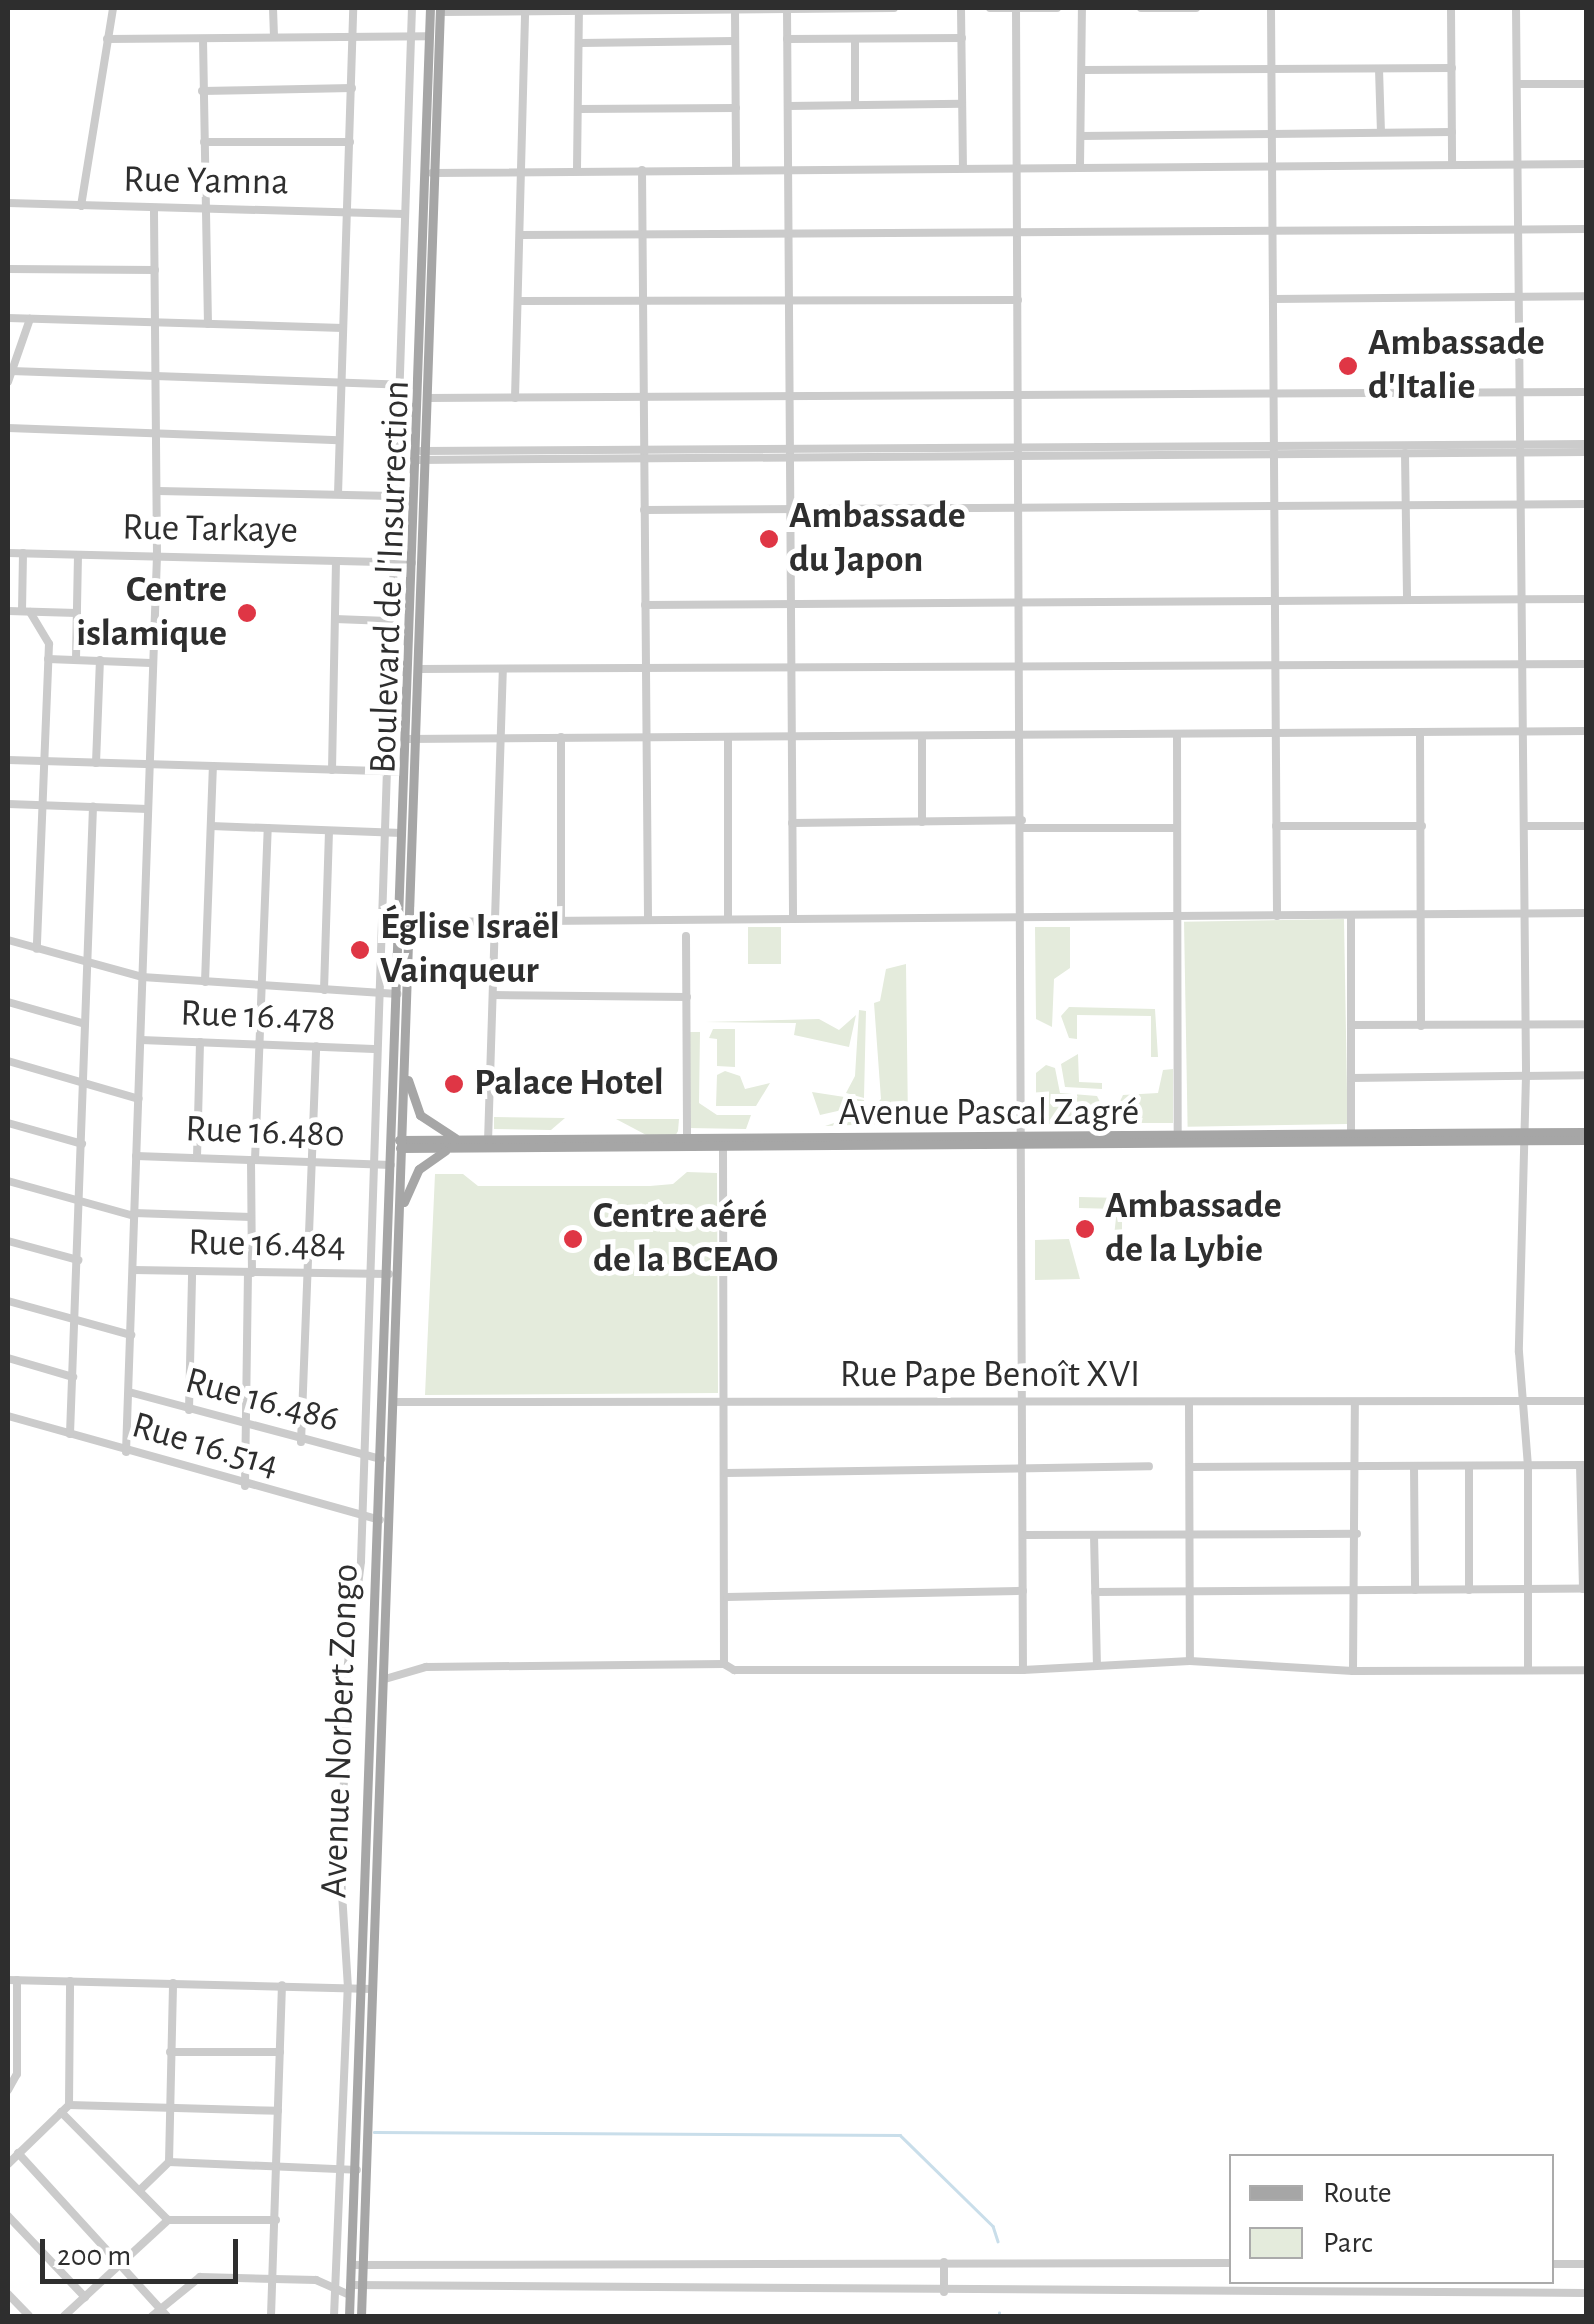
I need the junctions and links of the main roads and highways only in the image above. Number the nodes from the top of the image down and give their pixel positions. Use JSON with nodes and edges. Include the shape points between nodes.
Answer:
{"nodes":[{"id":1,"x":436,"y":9,"type":"edge"},
{"id":2,"x":428,"y":172,"type":"junction"},
{"id":3,"x":420,"y":456,"type":"junction"},
{"id":4,"x":410,"y":739,"type":"junction"},
{"id":5,"x":404,"y":922,"type":"junction"},
{"id":6,"x":406,"y":1070,"type":"junction"},
{"id":7,"x":1586,"y":1132,"type":"edge"},
{"id":8,"x":1523,"y":1136,"type":"junction"},
{"id":9,"x":1021,"y":1140,"type":"junction"},
{"id":10,"x":1586,"y":1140,"type":"edge"},
{"id":11,"x":687,"y":1142,"type":"junction"},
{"id":12,"x":460,"y":1143,"type":"junction"},
{"id":13,"x":398,"y":1144,"type":"junction"},
{"id":14,"x":400,"y":1209,"type":"junction"},
{"id":15,"x":394,"y":1274,"type":"junction"},
{"id":16,"x":385,"y":1520,"type":"junction"},
{"id":17,"x":367,"y":1989,"type":"junction"},
{"id":18,"x":357,"y":2265,"type":"junction"},
{"id":19,"x":354,"y":2288,"type":"junction"},
{"id":20,"x":349,"y":2316,"type":"edge"},
{"id":21,"x":361,"y":2316,"type":"edge"}],
"edges":[{"from":1,"to":2,"type":"main road","name":"Boulevard de l'Insurrection"},
{"from":1,"to":2,"type":"main road","name":"Boulevard de l'Insurrection","via":[[429,36]]},
{"from":2,"to":3,"type":"main road","name":"Boulevard de l'Insurrection"},
{"from":2,"to":3,"type":"main road","name":"Boulevard de l'Insurrection","via":[[427,398]]},
{"from":3,"to":4,"type":"main road","name":"Boulevard de l'Insurrection"},
{"from":3,"to":4,"type":"main road","name":"Boulevard de l'Insurrection","via":[[418,668]]},
{"from":4,"to":5,"type":"main road","name":"Boulevard de l'Insurrection"},
{"from":4,"to":5,"type":"main road","name":"Boulevard de l'Insurrection"},
{"from":5,"to":6,"type":"main road","name":"Boulevard de l'Insurrection"},
{"from":5,"to":13,"type":"main road","name":"Boulevard de l'Insurrection","via":[[397,994]]},
{"from":6,"to":12,"type":"main road","via":[[420,1115]]},
{"from":6,"to":13,"type":"main road","name":"Boulevard de l'Insurrection"},
{"from":7,"to":8,"type":"main road","name":"Avenue Pascal Zagré"},
{"from":8,"to":9,"type":"main road","name":"Avenue Pascal Zagré"},
{"from":8,"to":10,"type":"main road","name":"Avenue Pascal Zagré"},
{"from":9,"to":11,"type":"main road","name":"Avenue Pascal Zagré"},
{"from":9,"to":11,"type":"main road","name":"Avenue Pascal Zagré"},
{"from":11,"to":12,"type":"main road","name":"Avenue Pascal Zagré"},
{"from":12,"to":13,"type":"main road","name":"Avenue Pascal Zagré"},
{"from":12,"to":14,"type":"main road","via":[[424,1162]]},
{"from":13,"to":14,"type":"main road","name":"Avenue Norbert Zongo"},
{"from":13,"to":15,"type":"main road","name":"Avenue Norbert Zongo","via":[[391,1165]]},
{"from":14,"to":15,"type":"main road","name":"Avenue Norbert Zongo"},
{"from":15,"to":16,"type":"main road","name":"Avenue Norbert Zongo"},
{"from":15,"to":16,"type":"main road","name":"Avenue Norbert Zongo","via":[[382,1459]]},
{"from":16,"to":17,"type":"main road","name":"Avenue Norbert Zongo"},
{"from":16,"to":17,"type":"main road","name":"Avenue Norbert Zongo","via":[[385,1679]]},
{"from":17,"to":18,"type":"main road","name":"Avenue Norbert Zongo"},
{"from":17,"to":18,"type":"main road","name":"Avenue Norbert Zongo","via":[[360,2024]]},
{"from":18,"to":19,"type":"main road","name":"Avenue Norbert Zongo"},
{"from":19,"to":20,"type":"main road","name":"Avenue Norbert Zongo"},
{"from":19,"to":21,"type":"main road","name":"Avenue Norbert Zongo"}]}
